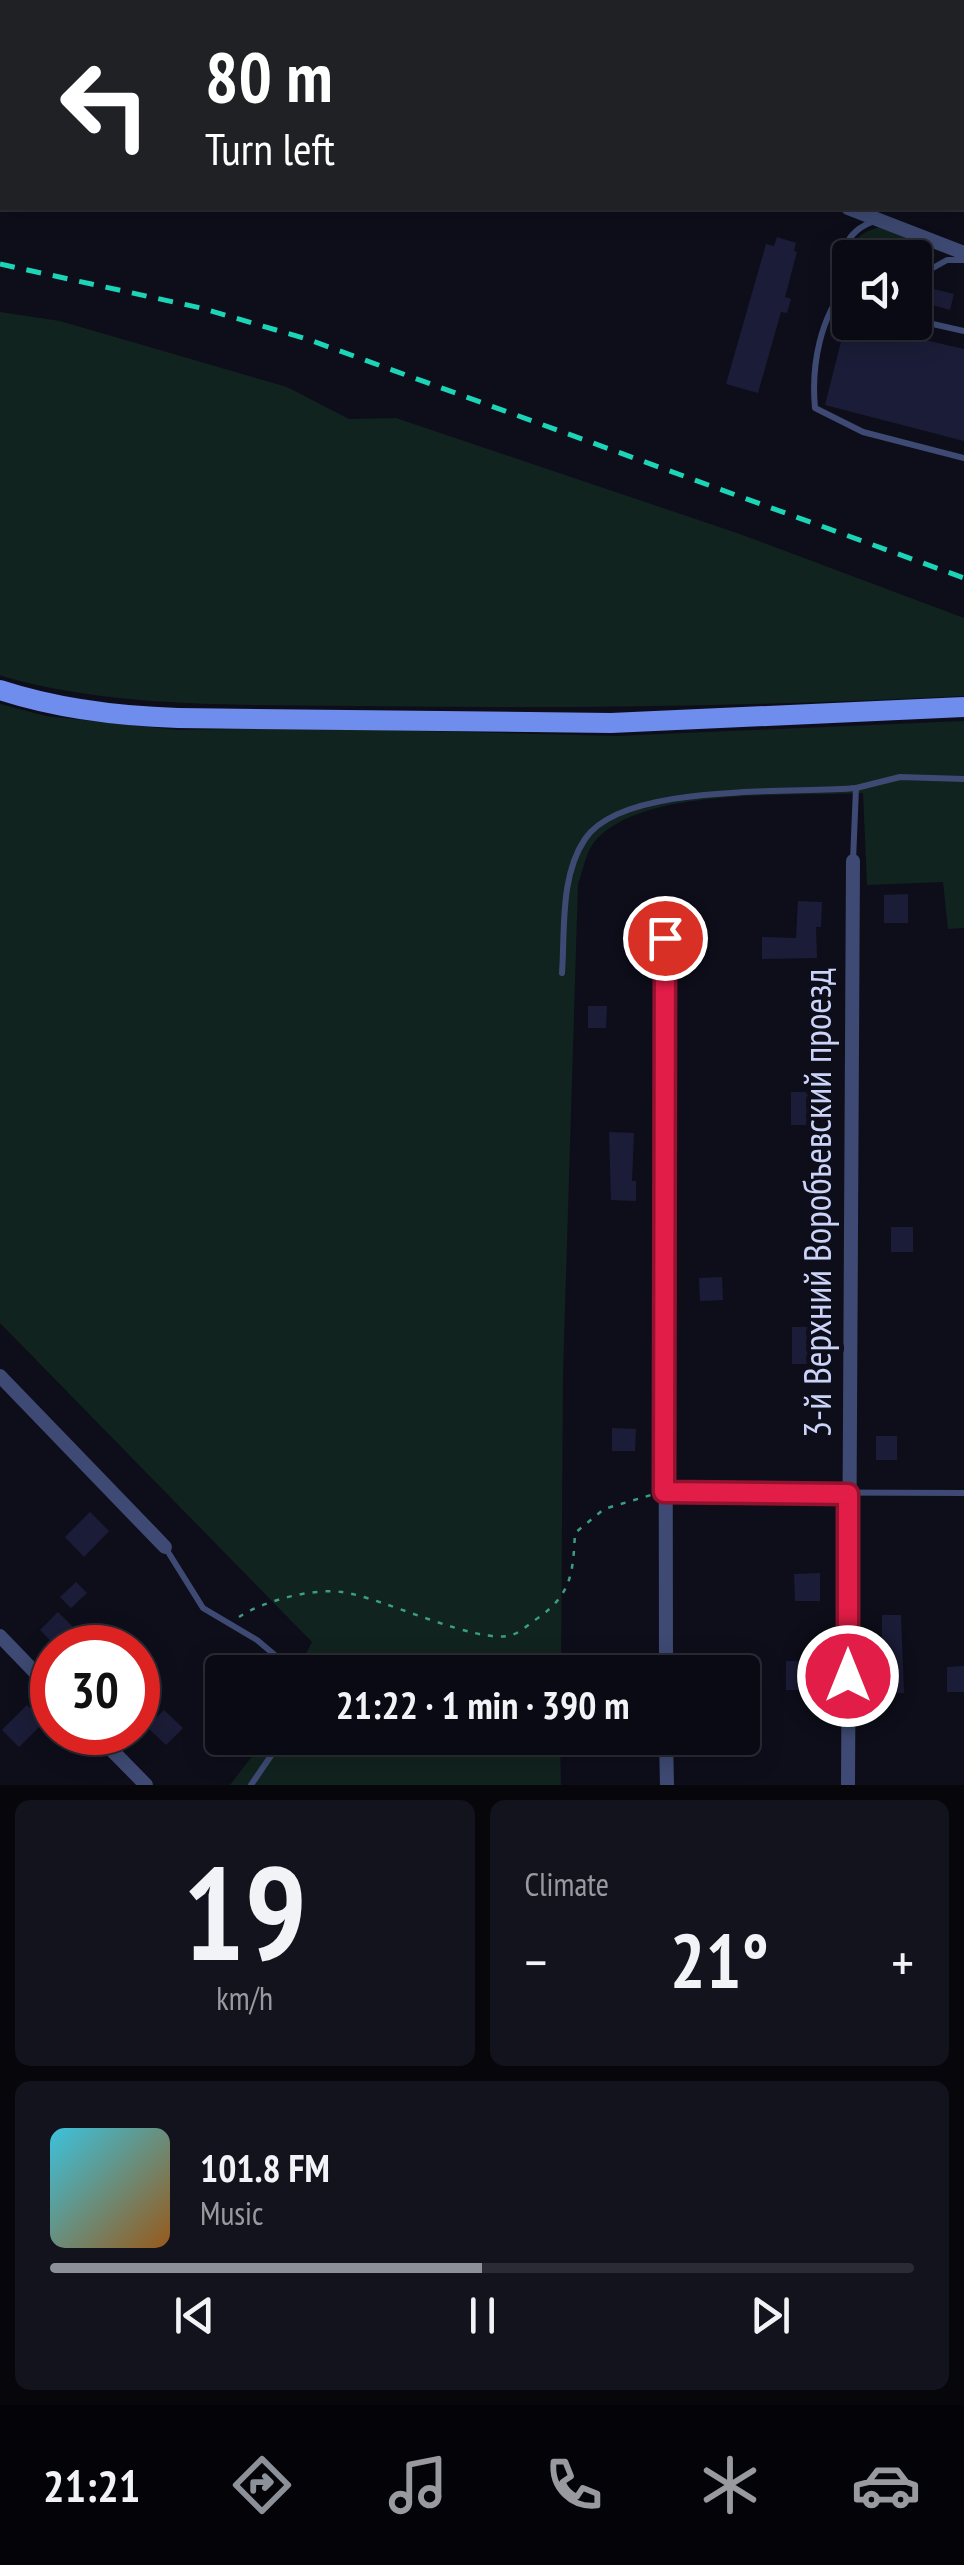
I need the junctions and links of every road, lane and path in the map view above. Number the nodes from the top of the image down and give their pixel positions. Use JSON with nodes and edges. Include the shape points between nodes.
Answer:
{"nodes":[{"id":1,"x":853,"y":210,"type":"edge"},
{"id":2,"x":878,"y":219,"type":"junction"},
{"id":3,"x":848,"y":240,"type":"edge"},
{"id":4,"x":964,"y":256,"type":"edge"},
{"id":5,"x":932,"y":268,"type":"edge"},
{"id":6,"x":832,"y":305,"type":"edge"},
{"id":7,"x":932,"y":324,"type":"edge"},
{"id":8,"x":964,"y":331,"type":"edge"},
{"id":9,"x":964,"y":458,"type":"edge"},
{"id":10,"x":0,"y":690,"type":"edge"},
{"id":11,"x":964,"y":706,"type":"edge"},
{"id":12,"x":964,"y":779,"type":"edge"},
{"id":13,"x":856,"y":788,"type":"junction"},
{"id":14,"x":853,"y":861,"type":"joint"},
{"id":15,"x":665,"y":938,"type":"dead end"},
{"id":16,"x":562,"y":973,"type":"dead end"},
{"id":17,"x":0,"y":1376,"type":"edge"},
{"id":18,"x":664,"y":1492,"type":"junction"},
{"id":19,"x":964,"y":1493,"type":"edge"},
{"id":20,"x":848,"y":1494,"type":"junction"},
{"id":21,"x":166,"y":1547,"type":"joint"},
{"id":22,"x":229,"y":1623,"type":"junction"},
{"id":23,"x":0,"y":1636,"type":"edge"},
{"id":24,"x":275,"y":1655,"type":"edge"},
{"id":25,"x":666,"y":1655,"type":"edge"},
{"id":26,"x":30,"y":1667,"type":"edge"},
{"id":27,"x":117,"y":1755,"type":"edge"},
{"id":28,"x":271,"y":1755,"type":"edge"},
{"id":29,"x":666,"y":1755,"type":"edge"},
{"id":30,"x":146,"y":1785,"type":"edge"},
{"id":31,"x":251,"y":1785,"type":"edge"},
{"id":32,"x":667,"y":1785,"type":"edge"},
{"id":33,"x":848,"y":1785,"type":"edge"}],
"edges":[{"from":1,"to":2,"type":"street"},
{"from":2,"to":3,"type":"lane","via":[[855,228]]},
{"from":2,"to":4,"type":"street"},
{"from":4,"to":5,"type":"lane"},
{"from":6,"to":9,"type":"lane","via":[[812,371],[814,408],[863,432]]},
{"from":7,"to":8,"type":"lane"},
{"from":10,"to":11,"type":"street","via":[[47,704],[178,718],[611,724]]},
{"from":12,"to":13,"type":"lane","via":[[900,777]]},
{"from":13,"to":14,"type":"lane"},
{"from":13,"to":16,"type":"lane","via":[[672,797],[626,807],[586,836],[568,878]]},
{"from":14,"to":20,"type":"street","name":"3-й Верхний Воробъевский проезд"},
{"from":15,"to":18,"type":"street"},
{"from":17,"to":21,"type":"street"},
{"from":18,"to":20,"type":"lane"},
{"from":18,"to":22,"type":"path","via":[[604,1508],[574,1532],[573,1583],[552,1608],[512,1635],[462,1628],[340,1591],[251,1609]]},
{"from":18,"to":25,"type":"street"},
{"from":19,"to":20,"type":"lane"},
{"from":20,"to":33,"type":"street","name":"3-й Верхний Воробъевский проезд"},
{"from":21,"to":22,"type":"lane","via":[[203,1608]]},
{"from":22,"to":24,"type":"lane"},
{"from":23,"to":26,"type":"street"},
{"from":27,"to":30,"type":"street"},
{"from":28,"to":31,"type":"lane"},
{"from":29,"to":32,"type":"street"}]}
